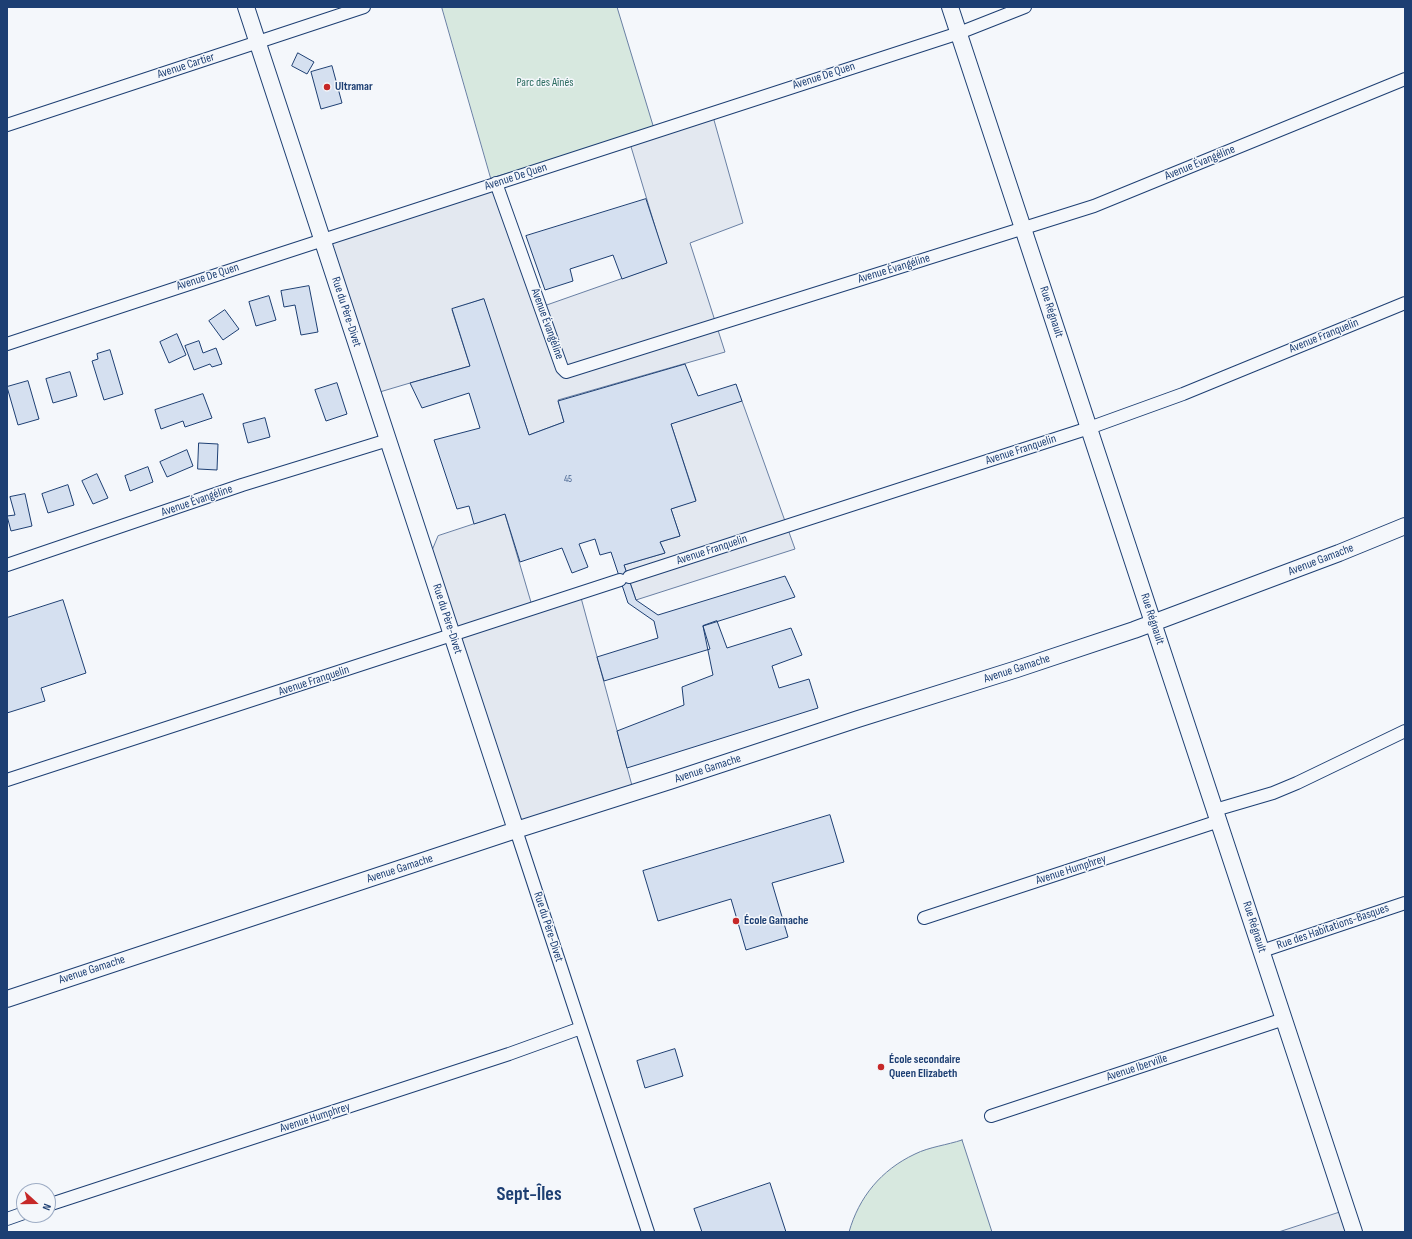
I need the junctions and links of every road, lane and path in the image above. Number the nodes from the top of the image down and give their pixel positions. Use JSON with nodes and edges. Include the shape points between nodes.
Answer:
{"nodes":[{"id":1,"x":246,"y":7,"type":"edge"},
{"id":2,"x":364,"y":7,"type":"edge"},
{"id":3,"x":950,"y":7,"type":"edge"},
{"id":4,"x":1025,"y":7,"type":"edge"},
{"id":5,"x":959,"y":33,"type":"junction"},
{"id":6,"x":258,"y":42,"type":"junction"},
{"id":7,"x":1405,"y":79,"type":"edge"},
{"id":8,"x":7,"y":125,"type":"edge"},
{"id":9,"x":496,"y":183,"type":"junction"},
{"id":10,"x":1023,"y":229,"type":"junction"},
{"id":11,"x":323,"y":240,"type":"junction"},
{"id":12,"x":1405,"y":303,"type":"edge"},
{"id":13,"x":7,"y":344,"type":"edge"},
{"id":14,"x":1089,"y":428,"type":"junction"},
{"id":15,"x":388,"y":440,"type":"junction"},
{"id":16,"x":1405,"y":526,"type":"edge"},
{"id":17,"x":7,"y":565,"type":"edge"},
{"id":18,"x":1154,"y":623,"type":"junction"},
{"id":19,"x":452,"y":636,"type":"junction"},
{"id":20,"x":1405,"y":731,"type":"edge"},
{"id":21,"x":7,"y":780,"type":"edge"},
{"id":22,"x":1217,"y":816,"type":"junction"},
{"id":23,"x":516,"y":830,"type":"junction"},
{"id":24,"x":1405,"y":903,"type":"edge"},
{"id":25,"x":924,"y":918,"type":"dead end"},
{"id":26,"x":1262,"y":951,"type":"junction"},
{"id":27,"x":7,"y":999,"type":"edge"},
{"id":28,"x":1284,"y":1019,"type":"junction"},
{"id":29,"x":581,"y":1028,"type":"junction"},
{"id":30,"x":991,"y":1116,"type":"dead end"},
{"id":31,"x":56,"y":1202,"type":"edge"},
{"id":32,"x":643,"y":1231,"type":"edge"},
{"id":33,"x":1354,"y":1232,"type":"edge"}],
"edges":[{"from":1,"to":6,"type":"street","name":"Rue du Père-Divet"},
{"from":2,"to":6,"type":"street","name":"Avenue Cartier"},
{"from":3,"to":5,"type":"street","name":"Rue Régnault"},
{"from":4,"to":5,"type":"street","name":"Avenue De Quen"},
{"from":5,"to":9,"type":"street","name":"Avenue De Quen"},
{"from":5,"to":10,"type":"street","name":"Rue Régnault"},
{"from":6,"to":8,"type":"street","name":"Avenue Cartier"},
{"from":6,"to":11,"type":"street","name":"Rue du Père-Divet"},
{"from":7,"to":10,"type":"street","name":"Avenue Évangéline","via":[[1094,206]]},
{"from":9,"to":10,"type":"street","name":"Avenue Évangéline","via":[[562,367],[566,372]]},
{"from":9,"to":11,"type":"street","name":"Avenue De Quen"},
{"from":10,"to":14,"type":"street","name":"Rue Régnault"},
{"from":11,"to":13,"type":"street","name":"Avenue De Quen"},
{"from":11,"to":15,"type":"street","name":"Rue du Père-Divet"},
{"from":12,"to":14,"type":"street","name":"Avenue Franquelin","via":[[1183,394]]},
{"from":14,"to":18,"type":"street","name":"Rue Régnault"},
{"from":14,"to":19,"type":"street","name":"Avenue Franquelin"},
{"from":15,"to":17,"type":"street","name":"Avenue Évangéline","via":[[242,485]]},
{"from":15,"to":19,"type":"street","name":"Rue du Père-Divet"},
{"from":16,"to":18,"type":"street","name":"Avenue Gamache"},
{"from":18,"to":22,"type":"street","name":"Rue Régnault"},
{"from":18,"to":23,"type":"street","name":"Avenue Gamache","via":[[1017,670]]},
{"from":19,"to":21,"type":"street","name":"Avenue Franquelin"},
{"from":19,"to":23,"type":"street","name":"Rue du Père-Divet"},
{"from":20,"to":22,"type":"street","name":"Avenue Humphrey","via":[[1297,783]]},
{"from":22,"to":25,"type":"street","name":"Avenue Humphrey"},
{"from":22,"to":26,"type":"street","name":"Rue Régnault"},
{"from":23,"to":27,"type":"street","name":"Avenue Gamache"},
{"from":23,"to":29,"type":"street","name":"Rue du Père-Divet"},
{"from":24,"to":26,"type":"street","name":"Rue des Habitations-Basques"},
{"from":26,"to":28,"type":"street","name":"Rue Régnault"},
{"from":28,"to":30,"type":"street","name":"Avenue Iberville"},
{"from":28,"to":33,"type":"street","name":"Rue Régnault"},
{"from":29,"to":31,"type":"street","name":"Avenue Humphrey"},
{"from":29,"to":32,"type":"street","name":"Rue du Père-Divet"}]}
